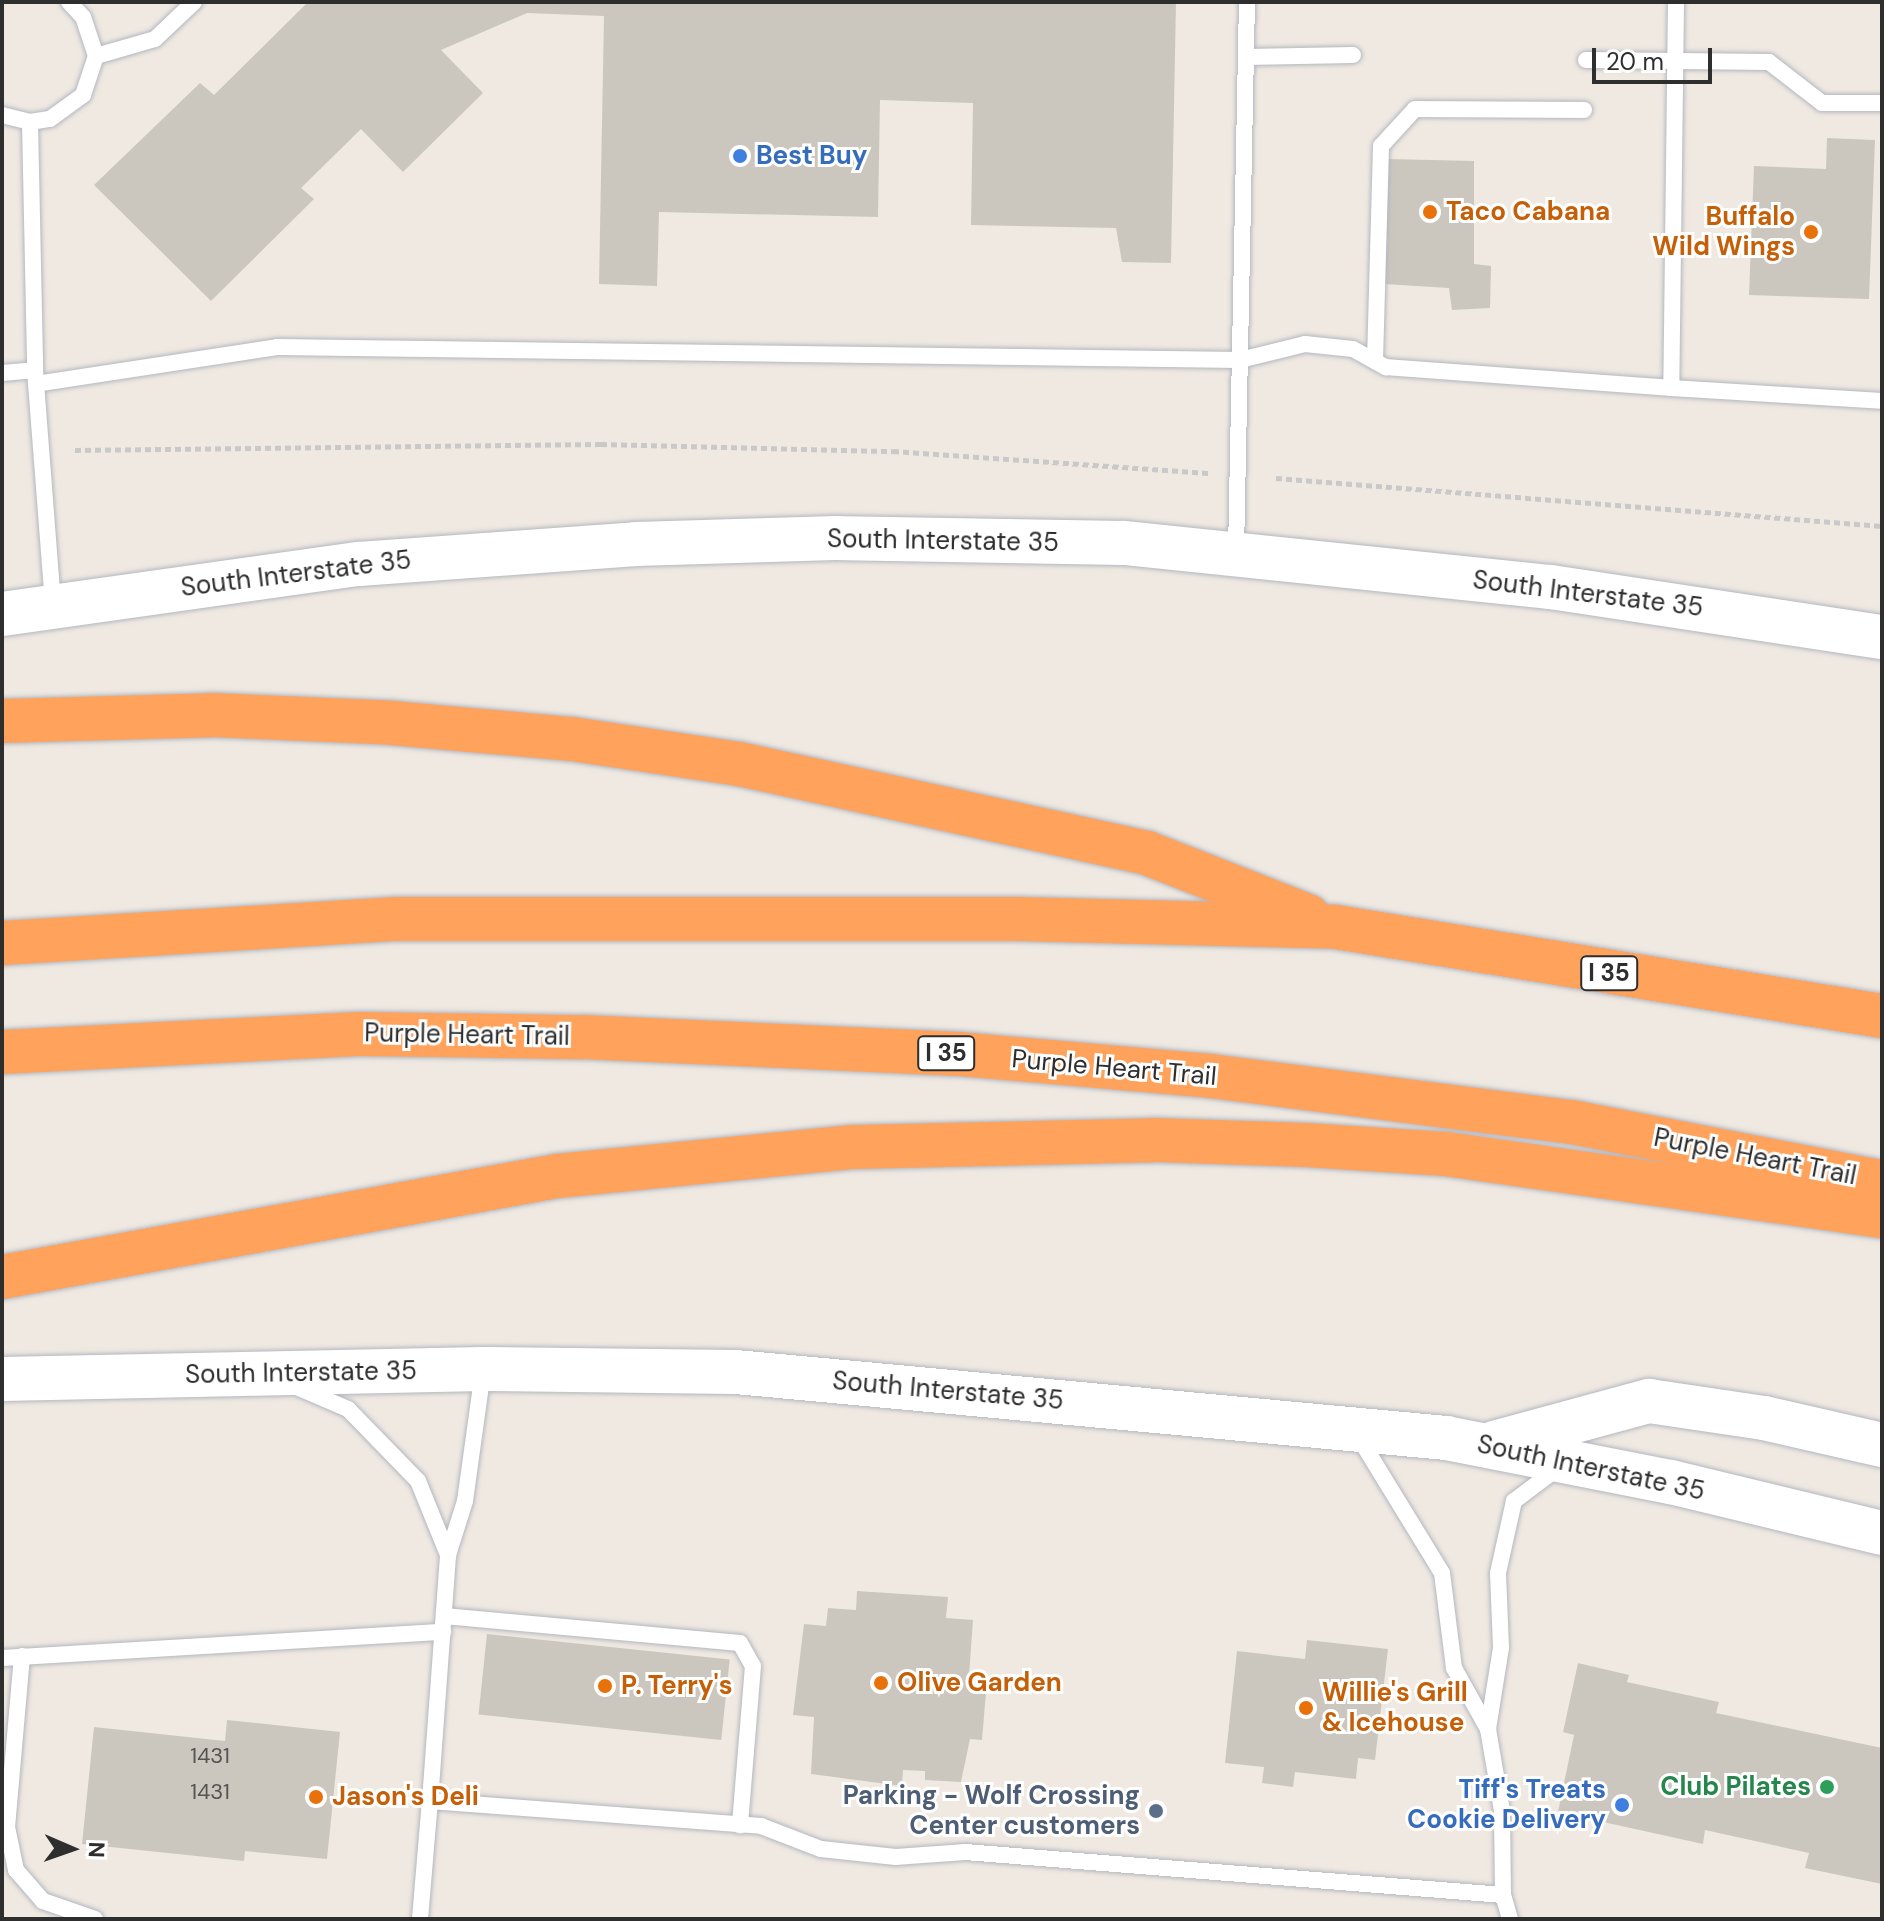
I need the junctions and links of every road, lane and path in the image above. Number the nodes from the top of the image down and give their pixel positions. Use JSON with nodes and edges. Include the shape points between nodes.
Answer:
{"nodes":[{"id":1,"x":69,"y":2,"type":"edge"},
{"id":2,"x":194,"y":2,"type":"edge"},
{"id":3,"x":1247,"y":2,"type":"edge"},
{"id":4,"x":1676,"y":2,"type":"edge"},
{"id":5,"x":1353,"y":55,"type":"dead end"},
{"id":6,"x":96,"y":56,"type":"junction"},
{"id":7,"x":1246,"y":57,"type":"junction"},
{"id":8,"x":1586,"y":60,"type":"dead end"},
{"id":9,"x":1675,"y":60,"type":"junction"},
{"id":10,"x":1882,"y":103,"type":"edge"},
{"id":11,"x":1584,"y":110,"type":"dead end"},
{"id":12,"x":2,"y":115,"type":"edge"},
{"id":13,"x":30,"y":122,"type":"junction"},
{"id":14,"x":1240,"y":360,"type":"junction"},
{"id":15,"x":1375,"y":361,"type":"junction"},
{"id":16,"x":2,"y":373,"type":"edge"},
{"id":17,"x":36,"y":377,"type":"junction"},
{"id":18,"x":1671,"y":388,"type":"junction"},
{"id":19,"x":1882,"y":401,"type":"edge"},
{"id":20,"x":75,"y":450,"type":"dead end"},
{"id":21,"x":1211,"y":473,"type":"dead end"},
{"id":22,"x":1276,"y":478,"type":"dead end"},
{"id":23,"x":1882,"y":526,"type":"edge"},
{"id":24,"x":1236,"y":555,"type":"junction"},
{"id":25,"x":53,"y":605,"type":"junction"},
{"id":26,"x":2,"y":614,"type":"edge"},
{"id":27,"x":1882,"y":637,"type":"edge"},
{"id":28,"x":2,"y":721,"type":"edge"},
{"id":29,"x":1336,"y":927,"type":"junction"},
{"id":30,"x":2,"y":943,"type":"edge"},
{"id":31,"x":1882,"y":1016,"type":"edge"},
{"id":32,"x":2,"y":1052,"type":"edge"},
{"id":33,"x":1882,"y":1182,"type":"edge"},
{"id":34,"x":1882,"y":1216,"type":"edge"},
{"id":35,"x":2,"y":1277,"type":"edge"},
{"id":36,"x":483,"y":1369,"type":"junction"},
{"id":37,"x":264,"y":1373,"type":"junction"},
{"id":38,"x":2,"y":1379,"type":"edge"},
{"id":39,"x":1353,"y":1427,"type":"junction"},
{"id":40,"x":1484,"y":1445,"type":"junction"},
{"id":41,"x":1882,"y":1445,"type":"edge"},
{"id":42,"x":1567,"y":1462,"type":"junction"},
{"id":43,"x":1882,"y":1533,"type":"edge"},
{"id":44,"x":448,"y":1555,"type":"junction"},
{"id":45,"x":444,"y":1624,"type":"junction"},
{"id":46,"x":22,"y":1656,"type":"junction"},
{"id":47,"x":2,"y":1658,"type":"edge"},
{"id":48,"x":1488,"y":1729,"type":"junction"},
{"id":49,"x":430,"y":1801,"type":"junction"},
{"id":50,"x":740,"y":1825,"type":"junction"},
{"id":51,"x":1503,"y":1895,"type":"junction"},
{"id":52,"x":95,"y":1919,"type":"edge"},
{"id":53,"x":420,"y":1919,"type":"edge"},
{"id":54,"x":1510,"y":1919,"type":"edge"}],
"edges":[{"from":1,"to":6,"type":"lane","via":[[83,17]]},
{"from":2,"to":6,"type":"lane","via":[[155,39]]},
{"from":3,"to":7,"type":"lane"},
{"from":4,"to":9,"type":"lane"},
{"from":5,"to":7,"type":"lane"},
{"from":6,"to":13,"type":"lane","via":[[83,95],[50,119]]},
{"from":7,"to":14,"type":"lane"},
{"from":8,"to":9,"type":"lane"},
{"from":9,"to":10,"type":"lane","via":[[1769,62],[1822,103]]},
{"from":9,"to":18,"type":"lane"},
{"from":11,"to":15,"type":"lane","via":[[1415,109],[1381,146]]},
{"from":12,"to":13,"type":"lane"},
{"from":13,"to":17,"type":"lane"},
{"from":14,"to":15,"type":"lane","via":[[1305,344],[1353,349]]},
{"from":14,"to":17,"type":"lane","via":[[277,347]]},
{"from":14,"to":24,"type":"lane"},
{"from":15,"to":18,"type":"lane","via":[[1386,367]]},
{"from":16,"to":17,"type":"lane"},
{"from":17,"to":25,"type":"lane"},
{"from":18,"to":19,"type":"lane"},
{"from":20,"to":21,"type":"path","via":[[601,444],[893,451]]},
{"from":22,"to":23,"type":"path"},
{"from":24,"to":25,"type":"main road","name":"South Interstate 35","via":[[1124,543],[852,538],[636,544],[359,564]]},
{"from":24,"to":27,"type":"main road","name":"South Interstate 35","via":[[1551,587]]},
{"from":25,"to":26,"type":"main road","name":"South Interstate 35"},
{"from":28,"to":29,"type":"highway","via":[[212,715],[392,723],[572,739],[739,764],[1147,853]]},
{"from":29,"to":30,"type":"highway","number":"I 35","via":[[1018,919],[395,919]]},
{"from":29,"to":31,"type":"highway","number":"I 35"},
{"from":32,"to":33,"type":"highway","name":"Purple Heart Trail","number":"I 35","via":[[358,1034],[583,1037],[960,1054],[1211,1076],[1572,1122]]},
{"from":34,"to":35,"type":"highway","via":[[1475,1158],[1307,1145],[1154,1140],[854,1147],[557,1176]]},
{"from":36,"to":37,"type":"main road","name":"South Interstate 35"},
{"from":36,"to":39,"type":"main road","name":"South Interstate 35","via":[[736,1372]]},
{"from":36,"to":44,"type":"lane","via":[[465,1501]]},
{"from":37,"to":38,"type":"main road","name":"South Interstate 35"},
{"from":37,"to":44,"type":"lane","via":[[348,1409],[418,1481]]},
{"from":39,"to":40,"type":"main road","name":"South Interstate 35"},
{"from":39,"to":48,"type":"lane","via":[[1442,1573],[1454,1668]]},
{"from":40,"to":41,"type":"main road","via":[[1649,1401],[1764,1418]]},
{"from":40,"to":42,"type":"main road","name":"South Interstate 35"},
{"from":42,"to":43,"type":"main road","name":"South Interstate 35"},
{"from":42,"to":48,"type":"lane","via":[[1514,1501],[1498,1573],[1501,1648]]},
{"from":44,"to":45,"type":"lane"},
{"from":45,"to":46,"type":"lane"},
{"from":45,"to":49,"type":"lane"},
{"from":45,"to":50,"type":"lane","via":[[740,1643],[753,1666]]},
{"from":46,"to":47,"type":"lane"},
{"from":46,"to":52,"type":"lane","via":[[7,1827],[16,1870],[43,1901]]},
{"from":48,"to":51,"type":"lane","via":[[1502,1811]]},
{"from":49,"to":50,"type":"lane"},
{"from":49,"to":53,"type":"lane"},
{"from":50,"to":51,"type":"lane","via":[[761,1826],[821,1849],[896,1857],[965,1852]]},
{"from":51,"to":54,"type":"lane"}]}
